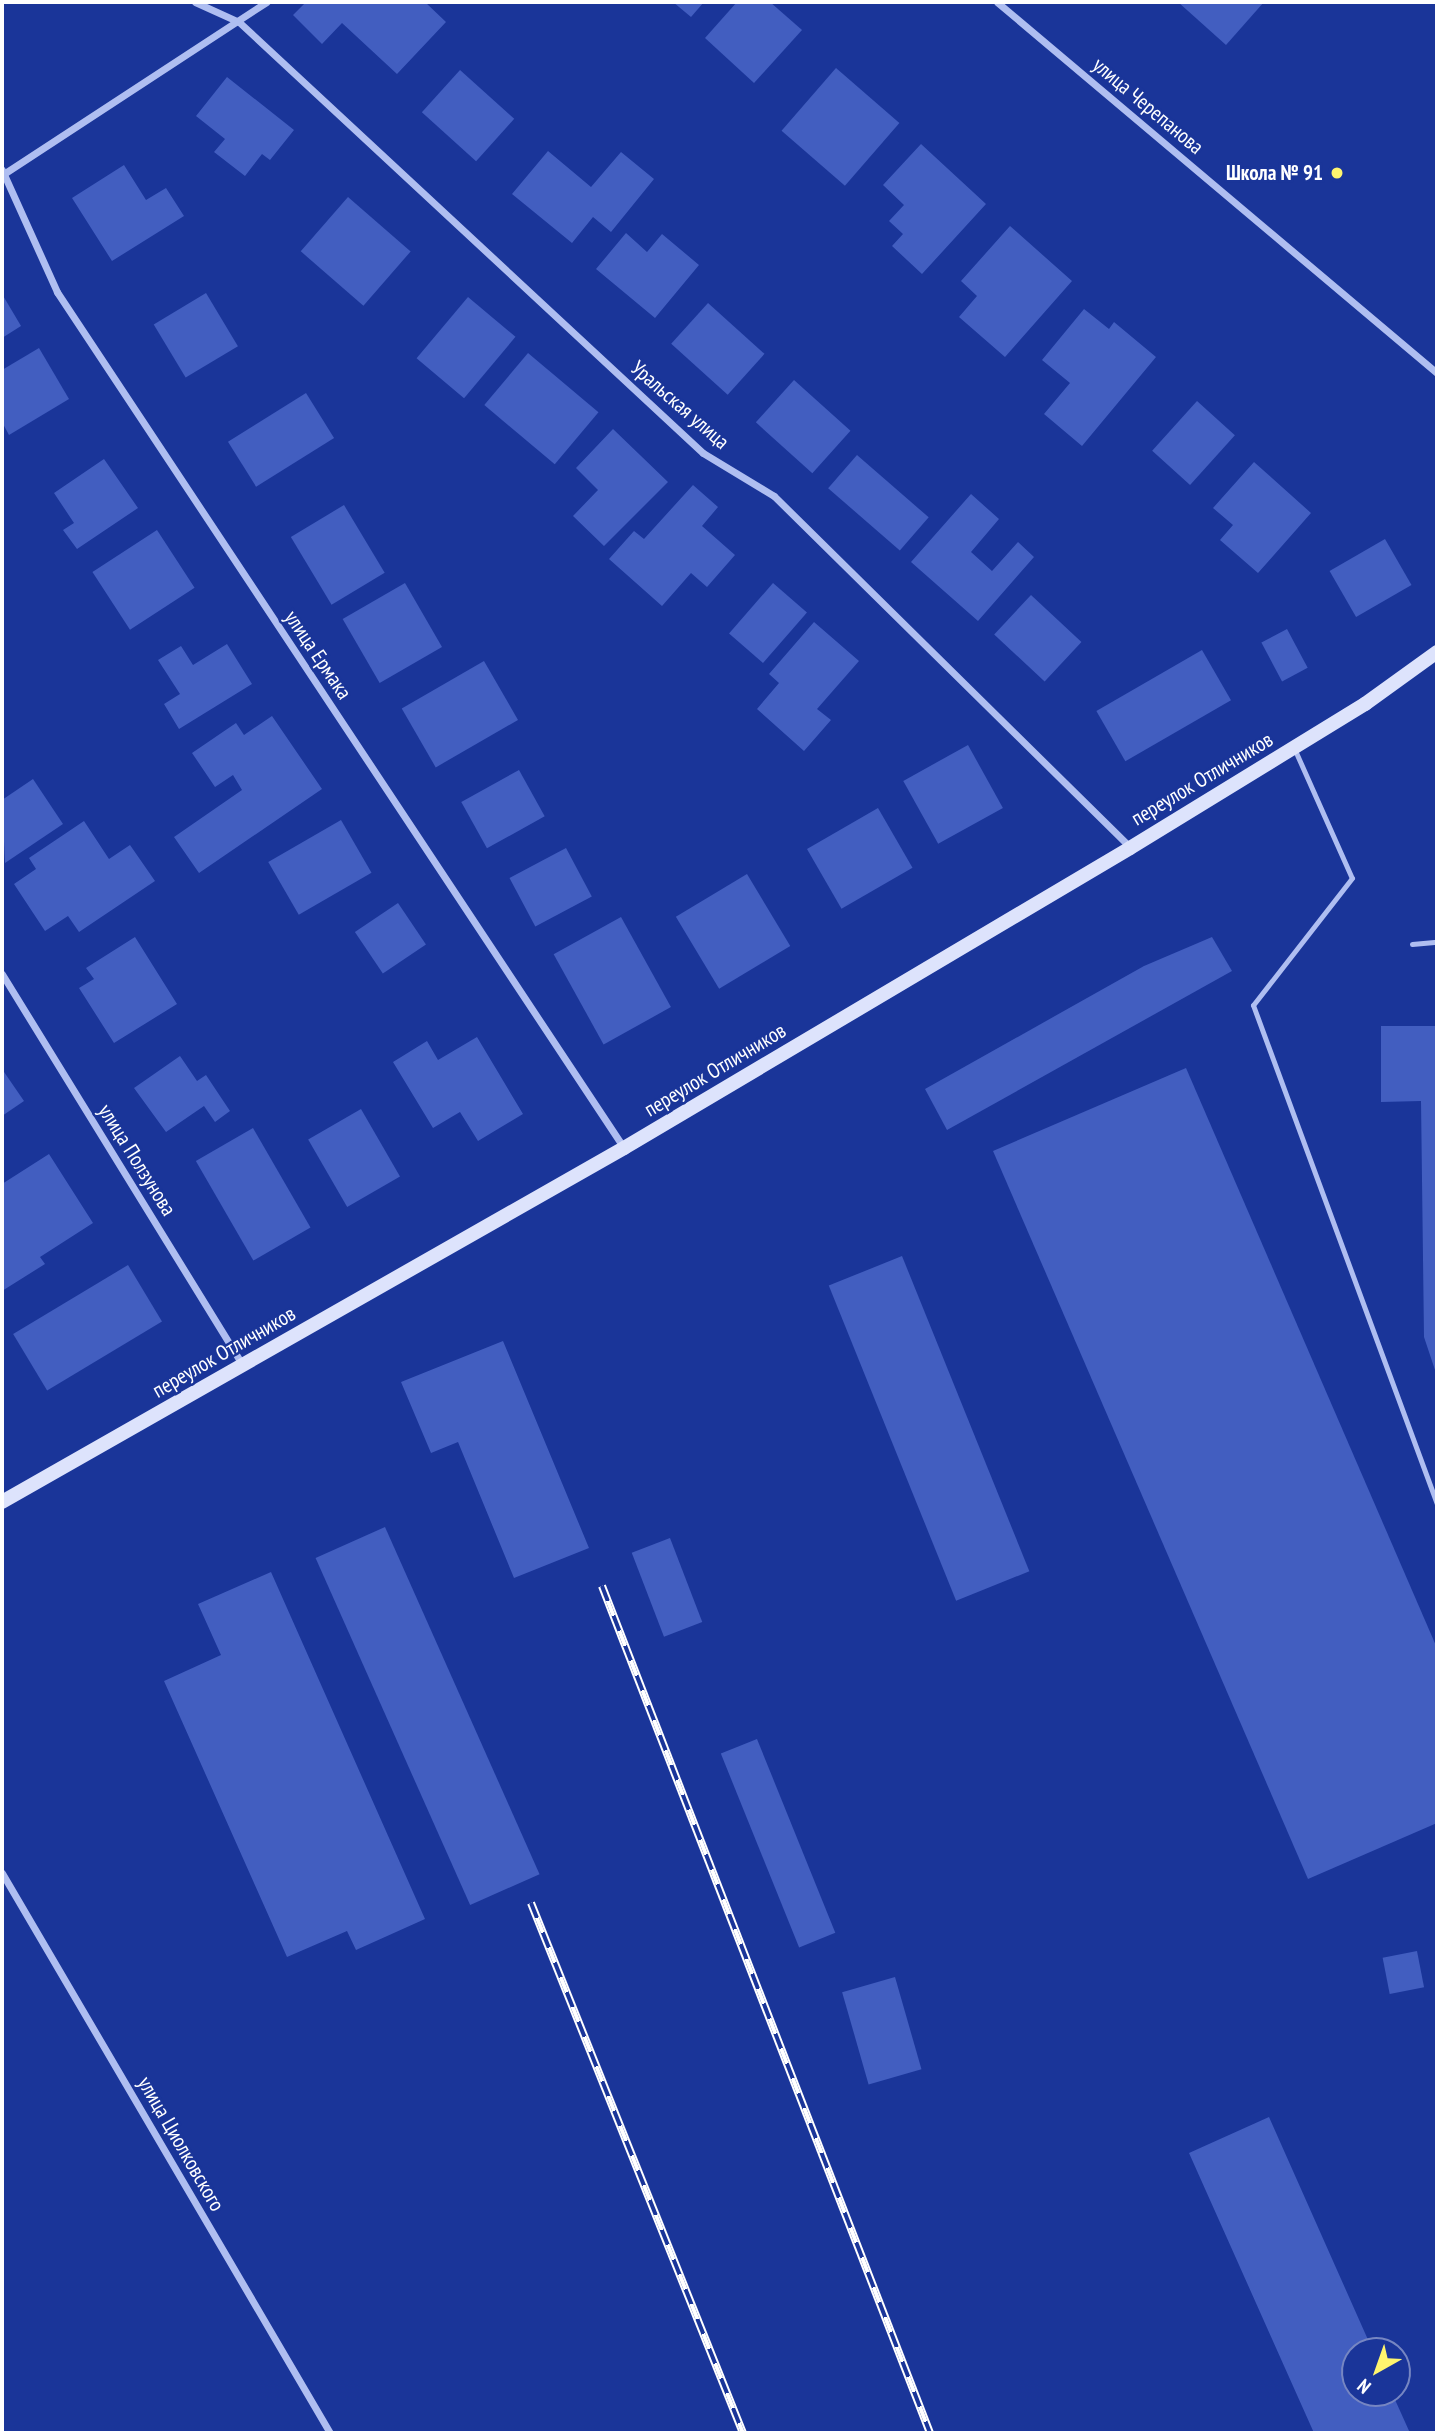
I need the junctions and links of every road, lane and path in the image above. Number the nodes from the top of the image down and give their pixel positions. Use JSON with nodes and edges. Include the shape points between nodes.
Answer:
{"nodes":[{"id":1,"x":195,"y":2,"type":"edge"},
{"id":2,"x":265,"y":2,"type":"edge"},
{"id":3,"x":997,"y":2,"type":"edge"},
{"id":4,"x":239,"y":22,"type":"junction"},
{"id":5,"x":2,"y":173,"type":"edge"},
{"id":6,"x":1437,"y":373,"type":"edge"},
{"id":7,"x":1437,"y":652,"type":"edge"},
{"id":8,"x":1294,"y":748,"type":"junction"},
{"id":9,"x":1130,"y":848,"type":"junction"},
{"id":10,"x":1437,"y":942,"type":"edge"},
{"id":11,"x":1412,"y":944,"type":"dead end"},
{"id":12,"x":2,"y":974,"type":"edge"},
{"id":13,"x":624,"y":1148,"type":"junction"},
{"id":14,"x":243,"y":1365,"type":"junction"},
{"id":15,"x":2,"y":1502,"type":"edge"},
{"id":16,"x":1437,"y":1504,"type":"edge"},
{"id":17,"x":2,"y":1873,"type":"edge"},
{"id":18,"x":330,"y":2433,"type":"edge"}],
"edges":[{"from":1,"to":4,"type":"street","name":"Уральская улица"},
{"from":2,"to":4,"type":"street"},
{"from":3,"to":6,"type":"street","name":"улица Черепанова"},
{"from":4,"to":5,"type":"street"},
{"from":4,"to":9,"type":"street","name":"Уральская улица","via":[[703,453],[774,496]]},
{"from":5,"to":13,"type":"street","name":"улица Ермака","via":[[57,292]]},
{"from":7,"to":8,"type":"main road","name":"переулок Отличников"},
{"from":8,"to":9,"type":"main road","name":"переулок Отличников"},
{"from":8,"to":16,"type":"lane","via":[[1352,877],[1253,1005]]},
{"from":9,"to":13,"type":"main road","name":"переулок Отличников"},
{"from":10,"to":11,"type":"lane"},
{"from":12,"to":14,"type":"street","name":"улица Ползунова"},
{"from":13,"to":14,"type":"main road","name":"переулок Отличников"},
{"from":14,"to":15,"type":"main road","name":"переулок Отличников"},
{"from":17,"to":18,"type":"street","name":"улица Циолковского"}]}
